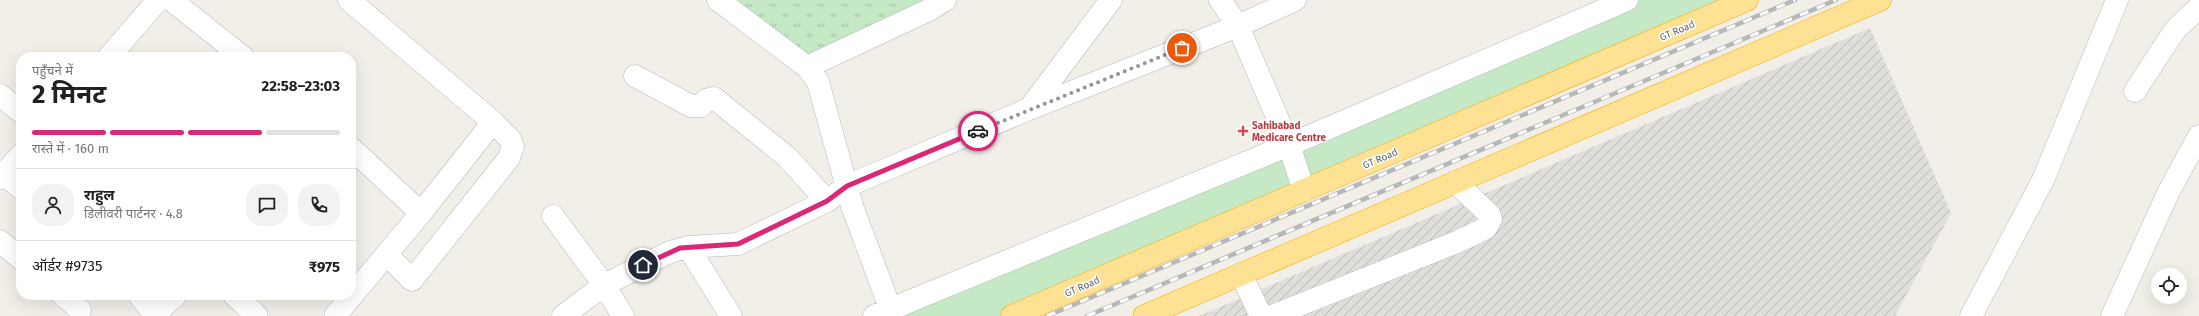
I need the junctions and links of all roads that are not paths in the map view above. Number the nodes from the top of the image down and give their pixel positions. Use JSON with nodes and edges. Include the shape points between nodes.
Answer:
{"nodes":[{"id":1,"x":158,"y":0,"type":"edge"},
{"id":2,"x":171,"y":0,"type":"edge"},
{"id":3,"x":718,"y":0,"type":"edge"},
{"id":4,"x":945,"y":0,"type":"edge"},
{"id":5,"x":1112,"y":0,"type":"edge"},
{"id":6,"x":1220,"y":0,"type":"edge"},
{"id":7,"x":1296,"y":0,"type":"edge"},
{"id":8,"x":1628,"y":0,"type":"edge"},
{"id":9,"x":1748,"y":0,"type":"edge"},
{"id":10,"x":1880,"y":0,"type":"edge"},
{"id":11,"x":2117,"y":0,"type":"edge"},
{"id":12,"x":360,"y":3,"type":"edge"},
{"id":13,"x":2199,"y":7,"type":"edge"},
{"id":14,"x":1238,"y":26,"type":"junction"},
{"id":15,"x":113,"y":52,"type":"edge"},
{"id":16,"x":237,"y":52,"type":"edge"},
{"id":17,"x":807,"y":67,"type":"junction"},
{"id":18,"x":635,"y":76,"type":"dead end"},
{"id":19,"x":2135,"y":91,"type":"dead end"},
{"id":20,"x":0,"y":95,"type":"edge"},
{"id":21,"x":16,"y":108,"type":"edge"},
{"id":22,"x":1029,"y":109,"type":"junction"},
{"id":23,"x":493,"y":122,"type":"junction"},
{"id":24,"x":2199,"y":136,"type":"edge"},
{"id":25,"x":1288,"y":145,"type":"junction"},
{"id":26,"x":356,"y":153,"type":"edge"},
{"id":27,"x":16,"y":161,"type":"edge"},
{"id":28,"x":2,"y":176,"type":"edge"},
{"id":29,"x":1455,"y":182,"type":"junction"},
{"id":30,"x":16,"y":185,"type":"edge"},
{"id":31,"x":847,"y":186,"type":"junction"},
{"id":32,"x":1304,"y":191,"type":"junction"},
{"id":33,"x":827,"y":201,"type":"junction"},
{"id":34,"x":421,"y":213,"type":"junction"},
{"id":35,"x":553,"y":216,"type":"dead end"},
{"id":36,"x":0,"y":241,"type":"edge"},
{"id":37,"x":688,"y":247,"type":"junction"},
{"id":38,"x":16,"y":255,"type":"edge"},
{"id":39,"x":387,"y":255,"type":"junction"},
{"id":40,"x":1241,"y":274,"type":"junction"},
{"id":41,"x":356,"y":282,"type":"edge"},
{"id":42,"x":604,"y":285,"type":"junction"},
{"id":43,"x":69,"y":300,"type":"edge"},
{"id":44,"x":143,"y":300,"type":"edge"},
{"id":45,"x":171,"y":300,"type":"edge"},
{"id":46,"x":239,"y":300,"type":"edge"},
{"id":47,"x":345,"y":300,"type":"edge"},
{"id":48,"x":80,"y":310,"type":"dead end"},
{"id":49,"x":885,"y":314,"type":"edge"},
{"id":50,"x":156,"y":315,"type":"edge"},
{"id":51,"x":257,"y":316,"type":"edge"},
{"id":52,"x":335,"y":316,"type":"edge"},
{"id":53,"x":563,"y":316,"type":"edge"},
{"id":54,"x":623,"y":316,"type":"edge"},
{"id":55,"x":731,"y":316,"type":"edge"},
{"id":56,"x":1012,"y":316,"type":"edge"},
{"id":57,"x":1144,"y":316,"type":"edge"},
{"id":58,"x":1263,"y":316,"type":"edge"},
{"id":59,"x":1272,"y":316,"type":"edge"},
{"id":60,"x":1971,"y":316,"type":"edge"},
{"id":61,"x":2112,"y":316,"type":"edge"}],
"edges":[{"from":1,"to":15,"type":"street"},
{"from":2,"to":16,"type":"street"},
{"from":3,"to":17,"type":"street"},
{"from":4,"to":17,"type":"street","via":[[929,10]]},
{"from":5,"to":22,"type":"street"},
{"from":6,"to":14,"type":"street"},
{"from":7,"to":14,"type":"street"},
{"from":8,"to":25,"type":"street"},
{"from":9,"to":32,"type":"highway","name":"GT Road"},
{"from":10,"to":29,"type":"highway"},
{"from":11,"to":60,"type":"street","via":[[2043,180]]},
{"from":12,"to":23,"type":"street"},
{"from":13,"to":19,"type":"street","via":[[2175,30]]},
{"from":14,"to":22,"type":"street"},
{"from":14,"to":25,"type":"street"},
{"from":17,"to":31,"type":"street","via":[[818,82]]},
{"from":18,"to":33,"type":"street","via":[[691,106],[701,106],[706,100],[714,98],[787,157]]},
{"from":20,"to":21,"type":"street"},
{"from":22,"to":31,"type":"street"},
{"from":23,"to":34,"type":"street"},
{"from":23,"to":39,"type":"street","via":[[510,139],[512,152],[412,280]]},
{"from":24,"to":61,"type":"street","via":[[2170,191]]},
{"from":25,"to":32,"type":"street"},
{"from":25,"to":49,"type":"street"},
{"from":26,"to":34,"type":"street"},
{"from":27,"to":28,"type":"street"},
{"from":28,"to":30,"type":"street"},
{"from":29,"to":40,"type":"highway"},
{"from":29,"to":59,"type":"street","via":[[1489,214],[1491,219],[1486,228]]},
{"from":31,"to":33,"type":"street"},
{"from":31,"to":49,"type":"street"},
{"from":32,"to":56,"type":"highway","name":"GT Road"},
{"from":33,"to":37,"type":"street","via":[[738,244]]},
{"from":34,"to":39,"type":"street"},
{"from":35,"to":42,"type":"street"},
{"from":36,"to":38,"type":"street"},
{"from":37,"to":42,"type":"street","via":[[670,252]]},
{"from":37,"to":55,"type":"street"},
{"from":39,"to":41,"type":"street"},
{"from":40,"to":57,"type":"highway"},
{"from":40,"to":58,"type":"street"},
{"from":42,"to":53,"type":"street"},
{"from":42,"to":54,"type":"street"},
{"from":43,"to":48,"type":"street"},
{"from":44,"to":50,"type":"street"},
{"from":45,"to":50,"type":"street"},
{"from":46,"to":51,"type":"street"},
{"from":47,"to":52,"type":"street"}]}
